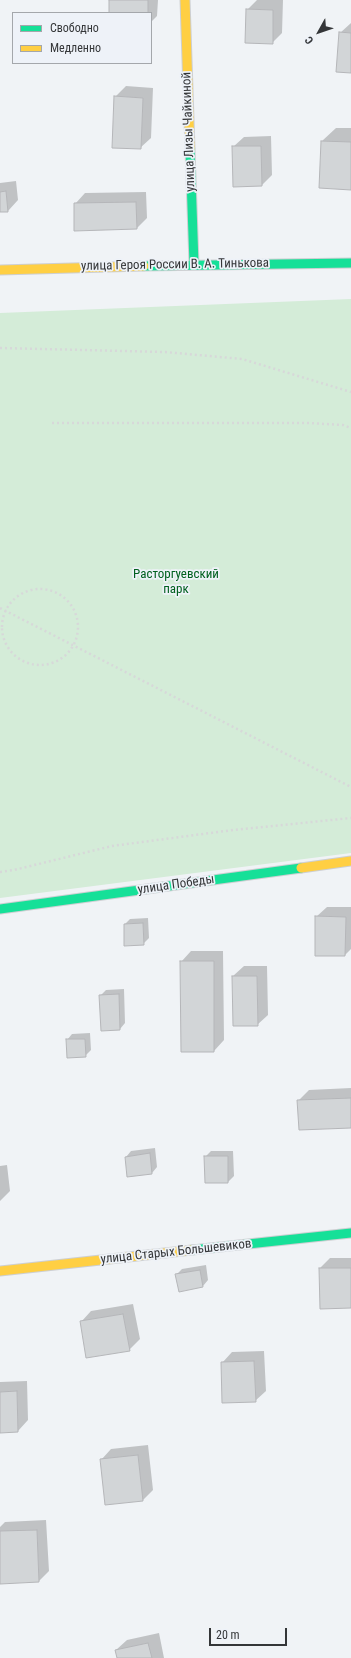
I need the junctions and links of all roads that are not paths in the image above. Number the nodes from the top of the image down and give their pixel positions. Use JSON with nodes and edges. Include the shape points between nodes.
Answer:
{"nodes":[{"id":1,"x":185,"y":0,"type":"edge"},
{"id":2,"x":351,"y":263,"type":"edge"},
{"id":3,"x":194,"y":264,"type":"junction"},
{"id":4,"x":0,"y":270,"type":"edge"},
{"id":5,"x":351,"y":860,"type":"edge"},
{"id":6,"x":0,"y":909,"type":"edge"},
{"id":7,"x":351,"y":1233,"type":"edge"},
{"id":8,"x":0,"y":1271,"type":"edge"}],
"edges":[{"from":1,"to":3,"type":"street","name":"улица Лизы Чайкиной"},
{"from":2,"to":3,"type":"street","name":"улица Героя России В. А. Тинькова"},
{"from":3,"to":4,"type":"street","name":"улица Героя России В. А. Тинькова"},
{"from":5,"to":6,"type":"street","name":"улица Победы"},
{"from":7,"to":8,"type":"street","name":"улица Старых Большевиков"}]}
